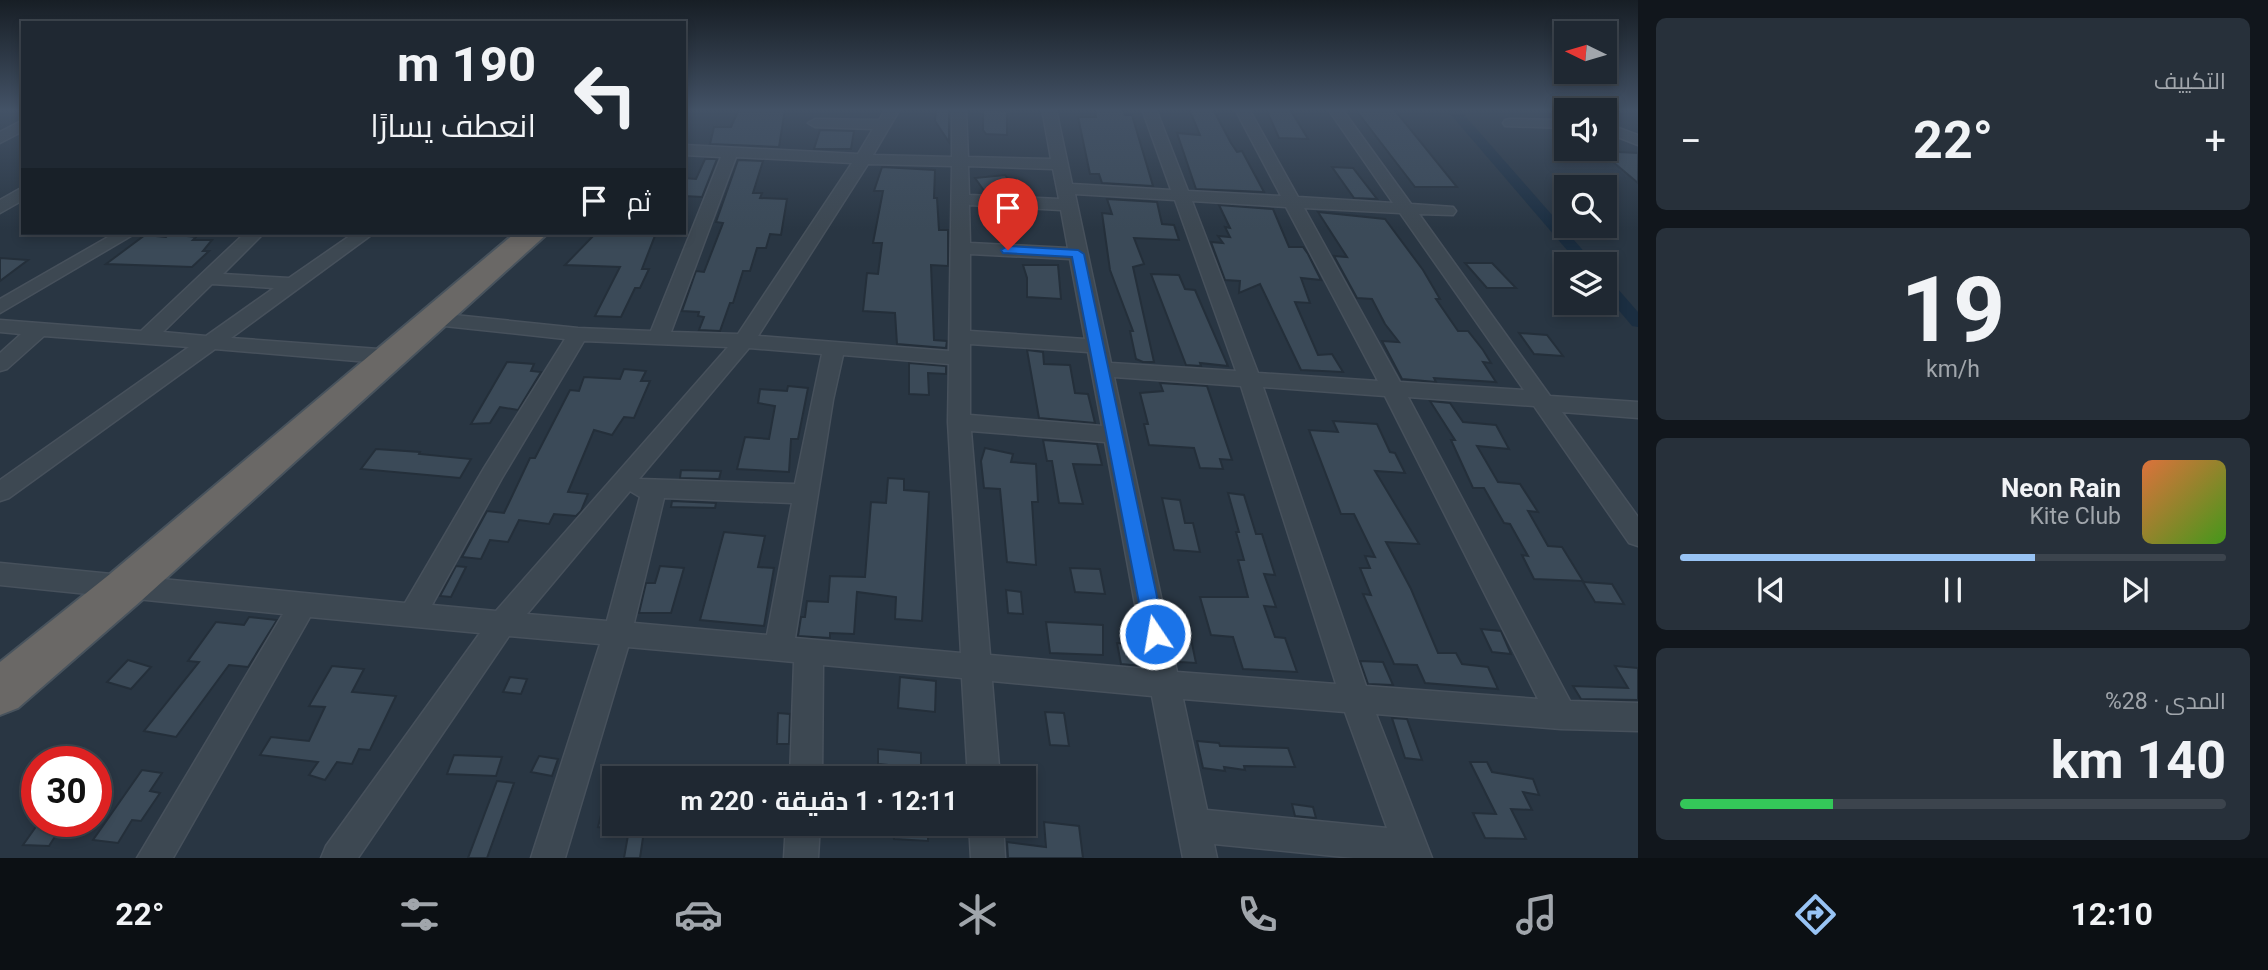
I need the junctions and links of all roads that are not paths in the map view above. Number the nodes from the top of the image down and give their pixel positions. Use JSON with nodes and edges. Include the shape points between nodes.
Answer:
{"nodes":[{"id":1,"x":747,"y":149,"type":"edge"},
{"id":2,"x":843,"y":149,"type":"edge"},
{"id":3,"x":869,"y":149,"type":"edge"},
{"id":4,"x":960,"y":149,"type":"edge"},
{"id":5,"x":1057,"y":149,"type":"edge"},
{"id":6,"x":1164,"y":149,"type":"edge"},
{"id":7,"x":1263,"y":149,"type":"edge"},
{"id":8,"x":1363,"y":149,"type":"edge"},
{"id":9,"x":686,"y":150,"type":"edge"},
{"id":10,"x":730,"y":153,"type":"junction"},
{"id":11,"x":863,"y":159,"type":"junction"},
{"id":12,"x":960,"y":162,"type":"junction"},
{"id":13,"x":1060,"y":163,"type":"junction"},
{"id":14,"x":21,"y":193,"type":"edge"},
{"id":15,"x":1067,"y":197,"type":"junction"},
{"id":16,"x":1182,"y":198,"type":"junction"},
{"id":17,"x":961,"y":200,"type":"junction"},
{"id":18,"x":1292,"y":204,"type":"junction"},
{"id":19,"x":0,"y":208,"type":"edge"},
{"id":20,"x":1406,"y":209,"type":"junction"},
{"id":21,"x":1447,"y":211,"type":"dead end"},
{"id":22,"x":124,"y":235,"type":"edge"},
{"id":23,"x":253,"y":235,"type":"edge"},
{"id":24,"x":362,"y":235,"type":"edge"},
{"id":25,"x":531,"y":235,"type":"edge"},
{"id":26,"x":961,"y":248,"type":"junction"},
{"id":27,"x":1078,"y":254,"type":"junction"},
{"id":28,"x":207,"y":278,"type":"junction"},
{"id":29,"x":291,"y":284,"type":"junction"},
{"id":30,"x":0,"y":307,"type":"edge"},
{"id":31,"x":435,"y":319,"type":"junction"},
{"id":32,"x":0,"y":326,"type":"edge"},
{"id":33,"x":39,"y":329,"type":"junction"},
{"id":34,"x":578,"y":334,"type":"junction"},
{"id":35,"x":145,"y":338,"type":"junction"},
{"id":36,"x":657,"y":338,"type":"junction"},
{"id":37,"x":744,"y":341,"type":"junction"},
{"id":38,"x":208,"y":342,"type":"junction"},
{"id":39,"x":1096,"y":346,"type":"junction"},
{"id":40,"x":959,"y":348,"type":"junction"},
{"id":41,"x":834,"y":349,"type":"junction"},
{"id":42,"x":393,"y":357,"type":"junction"},
{"id":43,"x":0,"y":364,"type":"edge"},
{"id":44,"x":1102,"y":369,"type":"junction"},
{"id":45,"x":1249,"y":377,"type":"junction"},
{"id":46,"x":1392,"y":387,"type":"junction"},
{"id":47,"x":1543,"y":401,"type":"junction"},
{"id":48,"x":1638,"y":410,"type":"edge"},
{"id":49,"x":959,"y":422,"type":"junction"},
{"id":50,"x":1114,"y":435,"type":"junction"},
{"id":51,"x":620,"y":485,"type":"junction"},
{"id":52,"x":654,"y":489,"type":"junction"},
{"id":53,"x":0,"y":492,"type":"edge"},
{"id":54,"x":806,"y":494,"type":"junction"},
{"id":55,"x":1638,"y":536,"type":"edge"},
{"id":56,"x":0,"y":573,"type":"edge"},
{"id":57,"x":126,"y":587,"type":"junction"},
{"id":58,"x":303,"y":605,"type":"junction"},
{"id":59,"x":412,"y":615,"type":"junction"},
{"id":60,"x":504,"y":621,"type":"junction"},
{"id":61,"x":618,"y":632,"type":"junction"},
{"id":62,"x":779,"y":647,"type":"junction"},
{"id":63,"x":809,"y":650,"type":"junction"},
{"id":64,"x":977,"y":665,"type":"junction"},
{"id":65,"x":1165,"y":684,"type":"junction"},
{"id":66,"x":0,"y":692,"type":"edge"},
{"id":67,"x":1355,"y":698,"type":"junction"},
{"id":68,"x":1561,"y":715,"type":"junction"},
{"id":69,"x":1638,"y":717,"type":"edge"},
{"id":70,"x":806,"y":766,"type":"edge"},
{"id":71,"x":983,"y":766,"type":"edge"},
{"id":72,"x":1193,"y":825,"type":"junction"},
{"id":73,"x":802,"y":836,"type":"edge"},
{"id":74,"x":987,"y":836,"type":"edge"},
{"id":75,"x":1413,"y":853,"type":"edge"},
{"id":76,"x":154,"y":858,"type":"edge"},
{"id":77,"x":338,"y":858,"type":"edge"},
{"id":78,"x":548,"y":858,"type":"edge"},
{"id":79,"x":801,"y":858,"type":"edge"},
{"id":80,"x":988,"y":858,"type":"edge"},
{"id":81,"x":1200,"y":858,"type":"edge"}],
"edges":[{"from":1,"to":10,"type":"street"},
{"from":2,"to":11,"type":"street"},
{"from":3,"to":11,"type":"street"},
{"from":4,"to":12,"type":"street"},
{"from":5,"to":13,"type":"street"},
{"from":6,"to":16,"type":"street"},
{"from":7,"to":18,"type":"street"},
{"from":8,"to":20,"type":"street"},
{"from":9,"to":10,"type":"street"},
{"from":10,"to":36,"type":"street"},
{"from":11,"to":12,"type":"street"},
{"from":11,"to":37,"type":"street"},
{"from":12,"to":13,"type":"street"},
{"from":12,"to":17,"type":"street"},
{"from":13,"to":15,"type":"street"},
{"from":14,"to":19,"type":"street"},
{"from":15,"to":16,"type":"street"},
{"from":15,"to":17,"type":"street"},
{"from":15,"to":27,"type":"street"},
{"from":16,"to":18,"type":"street"},
{"from":16,"to":45,"type":"street"},
{"from":17,"to":26,"type":"street"},
{"from":18,"to":20,"type":"street"},
{"from":18,"to":46,"type":"street"},
{"from":20,"to":21,"type":"street"},
{"from":20,"to":47,"type":"street"},
{"from":22,"to":30,"type":"street"},
{"from":23,"to":28,"type":"street"},
{"from":24,"to":29,"type":"street"},
{"from":25,"to":31,"type":"highway"},
{"from":26,"to":27,"type":"street"},
{"from":26,"to":40,"type":"street"},
{"from":27,"to":39,"type":"street"},
{"from":28,"to":29,"type":"street"},
{"from":28,"to":35,"type":"street"},
{"from":29,"to":38,"type":"street"},
{"from":31,"to":34,"type":"street"},
{"from":31,"to":42,"type":"highway"},
{"from":32,"to":33,"type":"street"},
{"from":33,"to":35,"type":"street"},
{"from":33,"to":43,"type":"street"},
{"from":34,"to":36,"type":"street"},
{"from":34,"to":59,"type":"street"},
{"from":35,"to":38,"type":"street"},
{"from":36,"to":37,"type":"street"},
{"from":37,"to":41,"type":"street"},
{"from":37,"to":51,"type":"street"},
{"from":38,"to":42,"type":"street"},
{"from":38,"to":53,"type":"street"},
{"from":39,"to":40,"type":"street"},
{"from":39,"to":44,"type":"street"},
{"from":40,"to":41,"type":"street"},
{"from":40,"to":49,"type":"street"},
{"from":41,"to":54,"type":"street"},
{"from":42,"to":57,"type":"highway"},
{"from":44,"to":45,"type":"street"},
{"from":44,"to":50,"type":"street"},
{"from":45,"to":46,"type":"street"},
{"from":45,"to":67,"type":"street"},
{"from":46,"to":47,"type":"street"},
{"from":46,"to":68,"type":"street"},
{"from":47,"to":48,"type":"street"},
{"from":47,"to":55,"type":"street"},
{"from":49,"to":50,"type":"street"},
{"from":49,"to":64,"type":"street"},
{"from":50,"to":65,"type":"street"},
{"from":51,"to":52,"type":"street"},
{"from":51,"to":60,"type":"street"},
{"from":52,"to":54,"type":"street"},
{"from":52,"to":61,"type":"street"},
{"from":54,"to":62,"type":"street"},
{"from":56,"to":57,"type":"street"},
{"from":57,"to":58,"type":"street"},
{"from":57,"to":66,"type":"highway"},
{"from":58,"to":59,"type":"street"},
{"from":58,"to":76,"type":"street"},
{"from":59,"to":60,"type":"street"},
{"from":60,"to":61,"type":"street"},
{"from":60,"to":77,"type":"street"},
{"from":61,"to":62,"type":"street"},
{"from":61,"to":78,"type":"street"},
{"from":62,"to":63,"type":"street"},
{"from":63,"to":64,"type":"street"},
{"from":63,"to":70,"type":"street"},
{"from":64,"to":65,"type":"street"},
{"from":64,"to":71,"type":"street"},
{"from":65,"to":67,"type":"street"},
{"from":65,"to":72,"type":"street"},
{"from":67,"to":68,"type":"street"},
{"from":67,"to":75,"type":"street"},
{"from":68,"to":69,"type":"street"},
{"from":72,"to":75,"type":"street"},
{"from":72,"to":81,"type":"street"},
{"from":73,"to":79,"type":"street"},
{"from":74,"to":80,"type":"street"}]}
